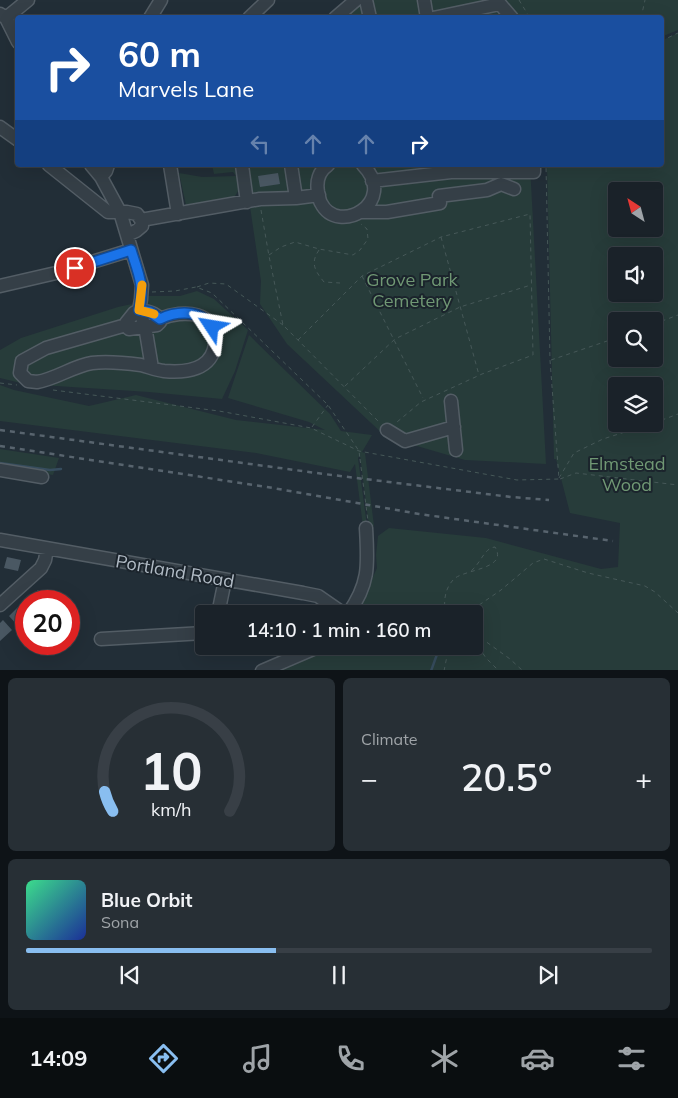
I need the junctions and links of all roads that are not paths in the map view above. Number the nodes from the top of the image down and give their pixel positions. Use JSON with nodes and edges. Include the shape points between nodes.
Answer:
{"nodes":[{"id":1,"x":28,"y":0,"type":"edge"},
{"id":2,"x":161,"y":0,"type":"edge"},
{"id":3,"x":268,"y":0,"type":"edge"},
{"id":4,"x":356,"y":0,"type":"edge"},
{"id":5,"x":366,"y":0,"type":"edge"},
{"id":6,"x":424,"y":0,"type":"edge"},
{"id":7,"x":498,"y":2,"type":"edge"},
{"id":8,"x":152,"y":15,"type":"edge"},
{"id":9,"x":252,"y":15,"type":"edge"},
{"id":10,"x":338,"y":15,"type":"edge"},
{"id":11,"x":369,"y":15,"type":"edge"},
{"id":12,"x":426,"y":15,"type":"edge"},
{"id":13,"x":445,"y":15,"type":"edge"},
{"id":14,"x":509,"y":15,"type":"edge"},
{"id":15,"x":3,"y":16,"type":"edge"},
{"id":16,"x":15,"y":37,"type":"edge"},
{"id":17,"x":0,"y":127,"type":"edge"},
{"id":18,"x":15,"y":138,"type":"edge"},
{"id":19,"x":52,"y":167,"type":"edge"},
{"id":20,"x":93,"y":167,"type":"edge"},
{"id":21,"x":107,"y":167,"type":"edge"},
{"id":22,"x":170,"y":167,"type":"edge"},
{"id":23,"x":243,"y":167,"type":"edge"},
{"id":24,"x":291,"y":167,"type":"edge"},
{"id":25,"x":326,"y":167,"type":"edge"},
{"id":26,"x":364,"y":167,"type":"edge"},
{"id":27,"x":534,"y":167,"type":"edge"},
{"id":28,"x":451,"y":169,"type":"edge"},
{"id":29,"x":101,"y":177,"type":"junction"},
{"id":30,"x":372,"y":181,"type":"junction"},
{"id":31,"x":514,"y":189,"type":"dead end"},
{"id":32,"x":319,"y":194,"type":"junction"},
{"id":33,"x":455,"y":194,"type":"junction"},
{"id":34,"x":296,"y":198,"type":"junction"},
{"id":35,"x":253,"y":201,"type":"junction"},
{"id":36,"x":120,"y":212,"type":"junction"},
{"id":37,"x":178,"y":214,"type":"junction"},
{"id":38,"x":356,"y":214,"type":"junction"},
{"id":39,"x":141,"y":220,"type":"junction"},
{"id":40,"x":126,"y":235,"type":"junction"},
{"id":41,"x":131,"y":250,"type":"junction"},
{"id":42,"x":0,"y":286,"type":"edge"},
{"id":43,"x":141,"y":300,"type":"junction"},
{"id":44,"x":160,"y":319,"type":"junction"},
{"id":45,"x":126,"y":325,"type":"junction"},
{"id":46,"x":144,"y":326,"type":"junction"},
{"id":47,"x":152,"y":368,"type":"junction"},
{"id":48,"x":451,"y":401,"type":"dead end"},
{"id":49,"x":454,"y":427,"type":"junction"},
{"id":50,"x":387,"y":430,"type":"road end"},
{"id":51,"x":456,"y":450,"type":"dead end"},
{"id":52,"x":0,"y":470,"type":"edge"},
{"id":53,"x":42,"y":477,"type":"dead end"},
{"id":54,"x":367,"y":525,"type":"road end"},
{"id":55,"x":0,"y":540,"type":"edge"},
{"id":56,"x":47,"y":549,"type":"junction"},
{"id":57,"x":225,"y":580,"type":"junction"},
{"id":58,"x":0,"y":605,"type":"edge"},
{"id":59,"x":220,"y":605,"type":"edge"},
{"id":60,"x":331,"y":605,"type":"edge"},
{"id":61,"x":354,"y":605,"type":"edge"},
{"id":62,"x":195,"y":633,"type":"edge"},
{"id":63,"x":100,"y":639,"type":"dead end"},
{"id":64,"x":298,"y":655,"type":"edge"},
{"id":65,"x":262,"y":670,"type":"edge"}],
"edges":[{"from":1,"to":15,"type":"street"},
{"from":2,"to":8,"type":"street"},
{"from":3,"to":9,"type":"street"},
{"from":4,"to":10,"type":"street"},
{"from":5,"to":11,"type":"street"},
{"from":6,"to":12,"type":"street"},
{"from":7,"to":13,"type":"street"},
{"from":7,"to":14,"type":"street"},
{"from":15,"to":16,"type":"street"},
{"from":17,"to":18,"type":"street"},
{"from":19,"to":36,"type":"street","via":[[108,212]]},
{"from":20,"to":29,"type":"street"},
{"from":21,"to":29,"type":"street"},
{"from":22,"to":37,"type":"street"},
{"from":23,"to":35,"type":"street"},
{"from":24,"to":34,"type":"street"},
{"from":25,"to":32,"type":"street","via":[[316,185]]},
{"from":26,"to":30,"type":"street"},
{"from":27,"to":28,"type":"street","via":[[534,172]]},
{"from":28,"to":30,"type":"street"},
{"from":28,"to":33,"type":"street"},
{"from":29,"to":36,"type":"street"},
{"from":30,"to":38,"type":"street","via":[[372,198],[368,206]]},
{"from":31,"to":33,"type":"street","via":[[501,184],[487,190]]},
{"from":32,"to":34,"type":"street"},
{"from":32,"to":38,"type":"street","via":[[320,203],[334,215]]},
{"from":33,"to":38,"type":"street","via":[[439,196],[440,203]]},
{"from":34,"to":35,"type":"street"},
{"from":35,"to":37,"type":"street"},
{"from":36,"to":39,"type":"street","via":[[133,212]]},
{"from":36,"to":40,"type":"street"},
{"from":37,"to":39,"type":"street"},
{"from":39,"to":40,"type":"street","via":[[140,228]]},
{"from":40,"to":41,"type":"street"},
{"from":41,"to":42,"type":"street"},
{"from":41,"to":43,"type":"street","via":[[142,284]]},
{"from":43,"to":44,"type":"street"},
{"from":43,"to":45,"type":"street"},
{"from":43,"to":46,"type":"street"},
{"from":44,"to":46,"type":"street","via":[[157,325]]},
{"from":44,"to":47,"type":"street","via":[[187,313],[203,316],[215,331],[214,350],[210,360],[197,368],[169,371]]},
{"from":45,"to":46,"type":"street","via":[[132,330]]},
{"from":45,"to":47,"type":"street","via":[[39,351],[22,361],[20,373],[28,381],[37,382],[91,363]]},
{"from":46,"to":47,"type":"street"},
{"from":48,"to":49,"type":"street"},
{"from":49,"to":50,"type":"street","via":[[405,441]]},
{"from":49,"to":51,"type":"street"},
{"from":52,"to":53,"type":"street"},
{"from":54,"to":61,"type":"street","via":[[367,579]]},
{"from":55,"to":56,"type":"street","name":"Portland Road"},
{"from":56,"to":57,"type":"street","name":"Portland Road"},
{"from":56,"to":58,"type":"street","via":[[41,568]]},
{"from":57,"to":59,"type":"street"},
{"from":57,"to":60,"type":"street","name":"Portland Road","via":[[318,596]]},
{"from":62,"to":63,"type":"street"},
{"from":64,"to":65,"type":"street"}]}
